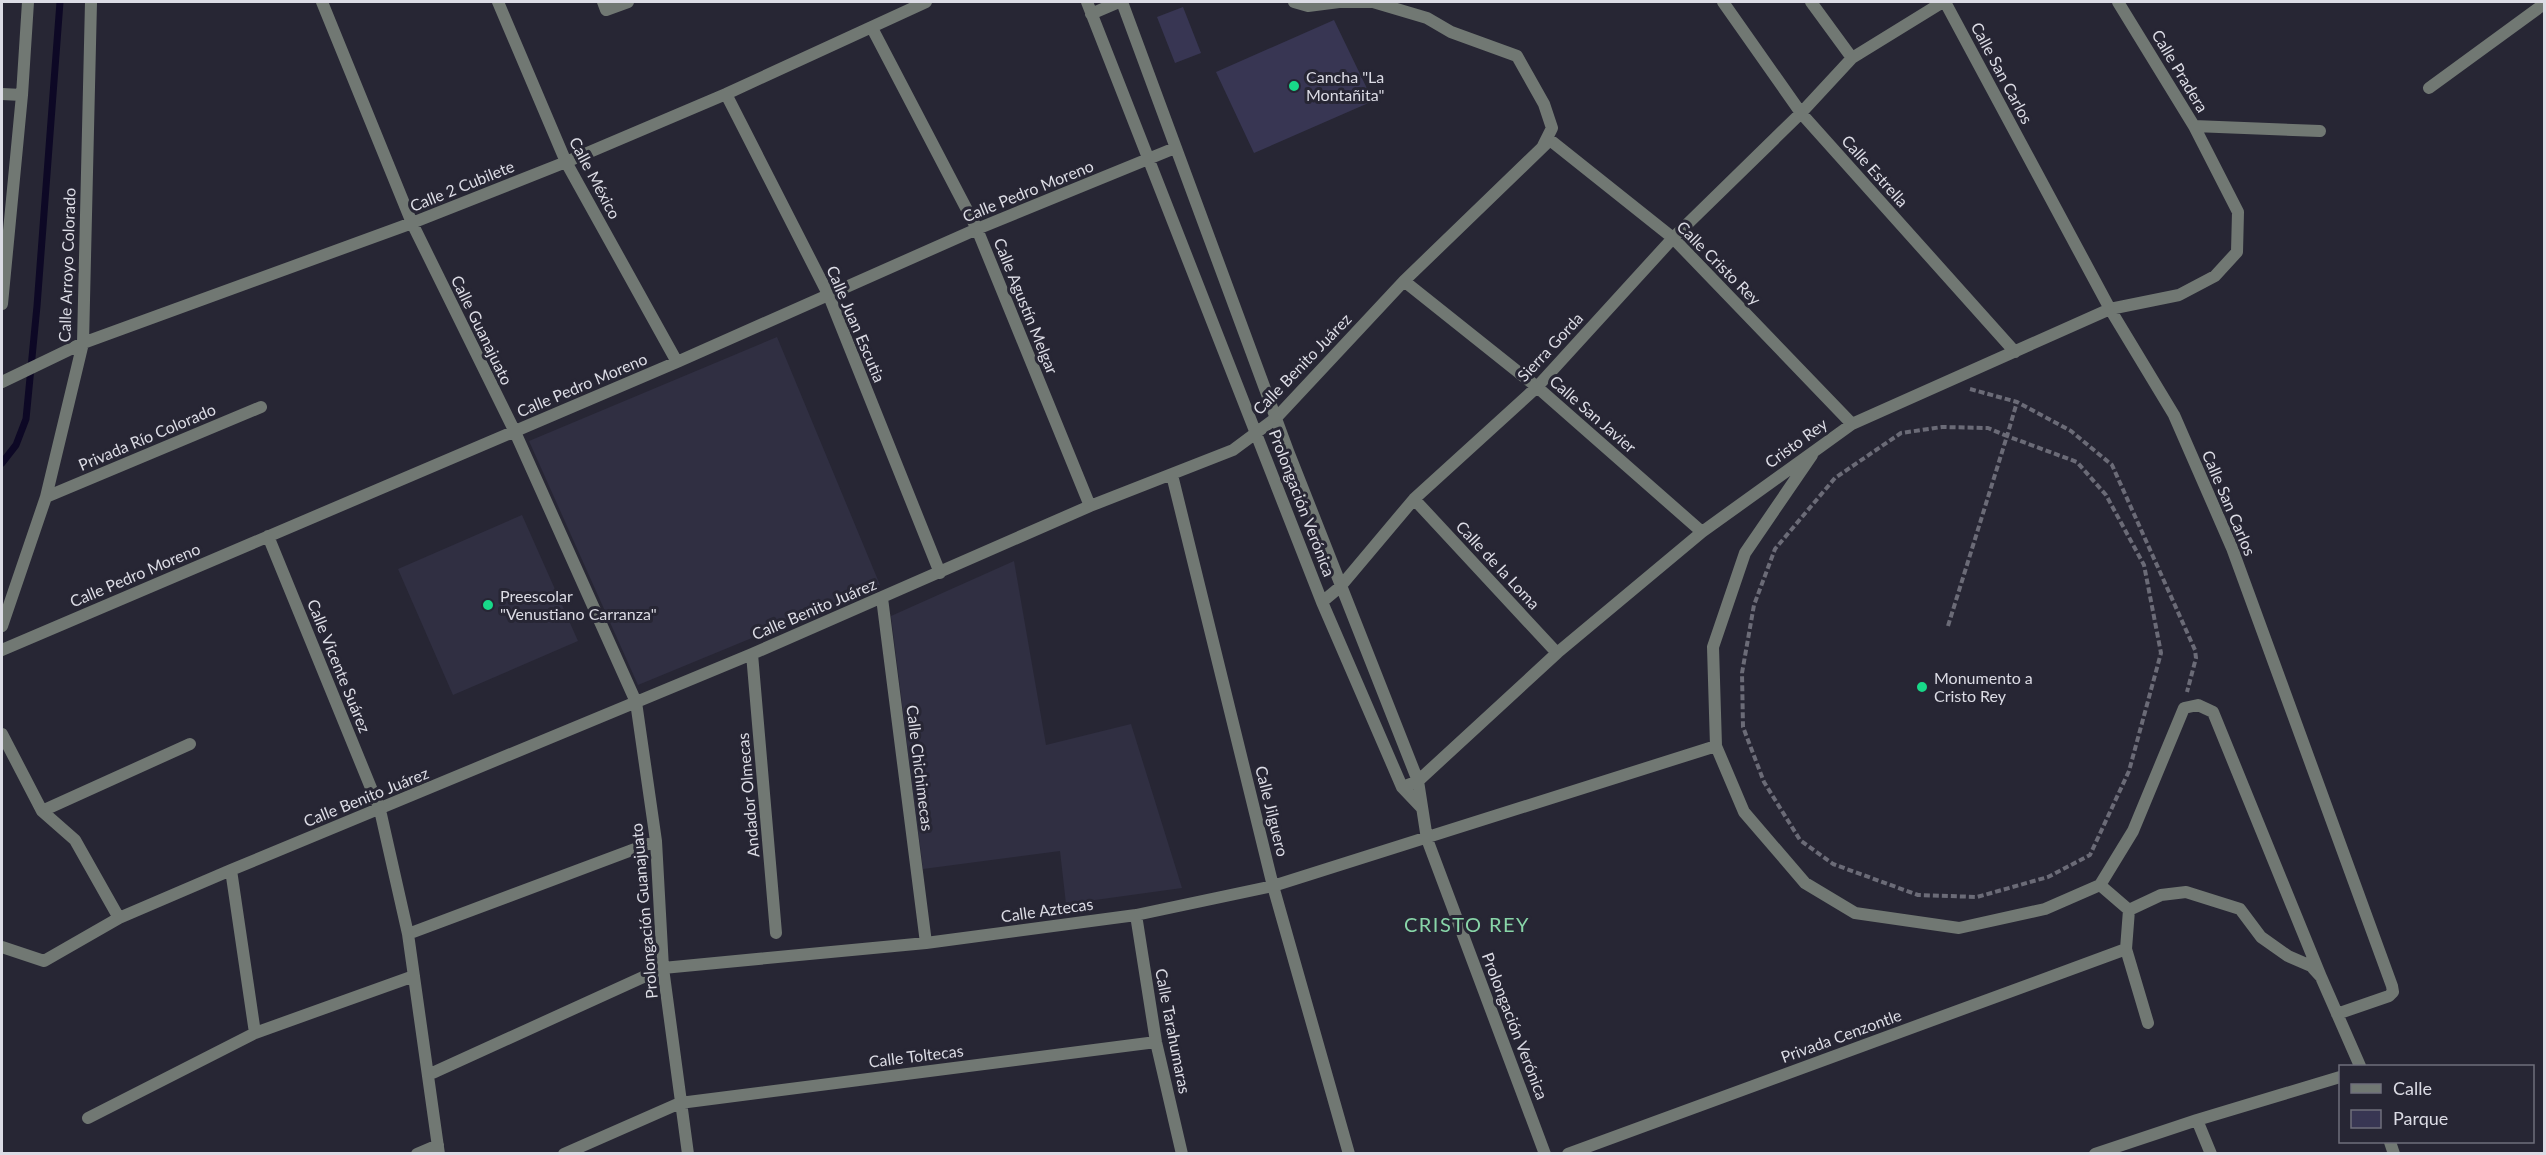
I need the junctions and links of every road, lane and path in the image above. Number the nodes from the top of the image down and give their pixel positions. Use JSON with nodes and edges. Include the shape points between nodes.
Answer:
{"nodes":[{"id":1,"x":28,"y":2,"type":"edge"},
{"id":2,"x":91,"y":2,"type":"edge"},
{"id":3,"x":322,"y":2,"type":"edge"},
{"id":4,"x":498,"y":2,"type":"edge"},
{"id":5,"x":628,"y":2,"type":"edge"},
{"id":6,"x":926,"y":2,"type":"edge"},
{"id":7,"x":1120,"y":2,"type":"edge"},
{"id":8,"x":1294,"y":2,"type":"edge"},
{"id":9,"x":1723,"y":2,"type":"edge"},
{"id":10,"x":1811,"y":2,"type":"edge"},
{"id":11,"x":1944,"y":2,"type":"edge"},
{"id":12,"x":2118,"y":2,"type":"edge"},
{"id":13,"x":2544,"y":4,"type":"edge"},
{"id":14,"x":605,"y":6,"type":"edge"},
{"id":15,"x":1089,"y":8,"type":"edge"},
{"id":16,"x":872,"y":28,"type":"junction"},
{"id":17,"x":1852,"y":58,"type":"junction"},
{"id":18,"x":2429,"y":88,"type":"dead end"},
{"id":19,"x":2,"y":94,"type":"edge"},
{"id":20,"x":726,"y":94,"type":"junction"},
{"id":21,"x":22,"y":95,"type":"junction"},
{"id":22,"x":1801,"y":113,"type":"junction"},
{"id":23,"x":2194,"y":126,"type":"junction"},
{"id":24,"x":2320,"y":131,"type":"dead end"},
{"id":25,"x":1546,"y":144,"type":"junction"},
{"id":26,"x":1175,"y":148,"type":"junction"},
{"id":27,"x":1150,"y":159,"type":"junction"},
{"id":28,"x":566,"y":162,"type":"junction"},
{"id":29,"x":2238,"y":212,"type":"joint"},
{"id":30,"x":412,"y":224,"type":"junction"},
{"id":31,"x":977,"y":229,"type":"junction"},
{"id":32,"x":1673,"y":238,"type":"junction"},
{"id":33,"x":1404,"y":281,"type":"junction"},
{"id":34,"x":828,"y":296,"type":"junction"},
{"id":35,"x":2,"y":304,"type":"edge"},
{"id":36,"x":2110,"y":309,"type":"junction"},
{"id":37,"x":83,"y":343,"type":"junction"},
{"id":38,"x":2015,"y":352,"type":"junction"},
{"id":39,"x":677,"y":362,"type":"junction"},
{"id":40,"x":7,"y":379,"type":"edge"},
{"id":41,"x":1947,"y":382,"type":"junction"},
{"id":42,"x":1537,"y":387,"type":"junction"},
{"id":43,"x":2017,"y":402,"type":"junction"},
{"id":44,"x":261,"y":407,"type":"dead end"},
{"id":45,"x":1276,"y":418,"type":"junction"},
{"id":46,"x":1852,"y":424,"type":"junction"},
{"id":47,"x":514,"y":432,"type":"junction"},
{"id":48,"x":1258,"y":434,"type":"junction"},
{"id":49,"x":2007,"y":436,"type":"junction"},
{"id":50,"x":1814,"y":451,"type":"junction"},
{"id":51,"x":1172,"y":475,"type":"junction"},
{"id":52,"x":46,"y":497,"type":"junction"},
{"id":53,"x":1414,"y":499,"type":"junction"},
{"id":54,"x":1090,"y":506,"type":"junction"},
{"id":55,"x":1702,"y":532,"type":"junction"},
{"id":56,"x":268,"y":536,"type":"junction"},
{"id":57,"x":940,"y":573,"type":"junction"},
{"id":58,"x":1340,"y":587,"type":"junction"},
{"id":59,"x":882,"y":598,"type":"junction"},
{"id":60,"x":1322,"y":602,"type":"junction"},
{"id":61,"x":2,"y":626,"type":"edge"},
{"id":62,"x":1948,"y":626,"type":"dead end"},
{"id":63,"x":2,"y":650,"type":"edge"},
{"id":64,"x":1557,"y":653,"type":"junction"},
{"id":65,"x":752,"y":654,"type":"junction"},
{"id":66,"x":636,"y":702,"type":"junction"},
{"id":67,"x":2184,"y":708,"type":"junction"},
{"id":68,"x":2,"y":735,"type":"edge"},
{"id":69,"x":190,"y":744,"type":"dead end"},
{"id":70,"x":1716,"y":746,"type":"junction"},
{"id":71,"x":1418,"y":781,"type":"junction"},
{"id":72,"x":1402,"y":787,"type":"junction"},
{"id":73,"x":1420,"y":807,"type":"junction"},
{"id":74,"x":380,"y":810,"type":"junction"},
{"id":75,"x":42,"y":811,"type":"junction"},
{"id":76,"x":1427,"y":838,"type":"junction"},
{"id":77,"x":656,"y":842,"type":"junction"},
{"id":78,"x":231,"y":870,"type":"junction"},
{"id":79,"x":2100,"y":885,"type":"junction"},
{"id":80,"x":1273,"y":886,"type":"junction"},
{"id":81,"x":2129,"y":910,"type":"junction"},
{"id":82,"x":1136,"y":915,"type":"junction"},
{"id":83,"x":118,"y":918,"type":"junction"},
{"id":84,"x":776,"y":933,"type":"dead end"},
{"id":85,"x":408,"y":934,"type":"junction"},
{"id":86,"x":926,"y":943,"type":"junction"},
{"id":87,"x":2,"y":947,"type":"edge"},
{"id":88,"x":2126,"y":949,"type":"junction"},
{"id":89,"x":663,"y":968,"type":"junction"},
{"id":90,"x":414,"y":976,"type":"junction"},
{"id":91,"x":2321,"y":977,"type":"junction"},
{"id":92,"x":2337,"y":1014,"type":"junction"},
{"id":93,"x":2148,"y":1023,"type":"dead end"},
{"id":94,"x":255,"y":1033,"type":"junction"},
{"id":95,"x":1156,"y":1042,"type":"junction"},
{"id":96,"x":2360,"y":1065,"type":"edge"},
{"id":97,"x":429,"y":1076,"type":"junction"},
{"id":98,"x":2339,"y":1077,"type":"edge"},
{"id":99,"x":680,"y":1103,"type":"junction"},
{"id":100,"x":88,"y":1118,"type":"dead end"},
{"id":101,"x":2197,"y":1120,"type":"junction"},
{"id":102,"x":439,"y":1149,"type":"edge"},
{"id":103,"x":417,"y":1154,"type":"edge"},
{"id":104,"x":564,"y":1154,"type":"edge"},
{"id":105,"x":688,"y":1154,"type":"edge"},
{"id":106,"x":1182,"y":1154,"type":"edge"},
{"id":107,"x":1349,"y":1154,"type":"edge"},
{"id":108,"x":1545,"y":1154,"type":"edge"},
{"id":109,"x":1568,"y":1154,"type":"edge"},
{"id":110,"x":2095,"y":1154,"type":"edge"},
{"id":111,"x":2211,"y":1154,"type":"edge"}],
"edges":[{"from":1,"to":21,"type":"street"},
{"from":2,"to":37,"type":"street","name":"Calle Arroyo Colorado"},
{"from":3,"to":30,"type":"street","name":"Calle Guanajuato"},
{"from":4,"to":28,"type":"street","name":"Calle México"},
{"from":5,"to":14,"type":"street"},
{"from":6,"to":16,"type":"street","name":"Calle 2 Cubilete"},
{"from":7,"to":15,"type":"street"},
{"from":7,"to":26,"type":"street","name":"Prolongación Verónica"},
{"from":8,"to":25,"type":"street","via":[[1308,6],[1373,2],[1427,18],[1451,32],[1517,56],[1544,104],[1552,128]]},
{"from":9,"to":22,"type":"street","name":"Calle Estrella"},
{"from":10,"to":17,"type":"street"},
{"from":11,"to":17,"type":"street","name":"Sierra Gorda"},
{"from":11,"to":36,"type":"street","name":"Calle San Carlos"},
{"from":12,"to":23,"type":"street","name":"Calle Pradera"},
{"from":13,"to":18,"type":"street"},
{"from":15,"to":27,"type":"street","name":"Prolongación Verónica"},
{"from":16,"to":20,"type":"street","name":"Calle 2 Cubilete"},
{"from":16,"to":31,"type":"street","name":"Calle Agustín Melgar"},
{"from":17,"to":22,"type":"street","name":"Sierra Gorda"},
{"from":19,"to":21,"type":"street"},
{"from":20,"to":28,"type":"street","name":"Calle 2 Cubilete"},
{"from":20,"to":34,"type":"street","name":"Calle Juan Escutia"},
{"from":21,"to":35,"type":"street"},
{"from":22,"to":32,"type":"street","name":"Sierra Gorda"},
{"from":22,"to":38,"type":"street","name":"Calle Estrella"},
{"from":23,"to":24,"type":"street","name":"Calle Pradera"},
{"from":23,"to":29,"type":"street","name":"Calle Pradera"},
{"from":25,"to":32,"type":"street","name":"Calle Cristo Rey"},
{"from":25,"to":33,"type":"street","name":"Calle Benito Juárez"},
{"from":26,"to":27,"type":"street","name":"Calle Pedro Moreno"},
{"from":26,"to":45,"type":"street","name":"Prolongación Verónica"},
{"from":27,"to":31,"type":"street","name":"Calle Pedro Moreno"},
{"from":27,"to":48,"type":"street","name":"Prolongación Verónica"},
{"from":28,"to":30,"type":"street","name":"Calle 2 Cubilete"},
{"from":28,"to":39,"type":"street","name":"Calle México"},
{"from":29,"to":36,"type":"street","name":"Cristo Rey","via":[[2237,252],[2215,276],[2180,295]]},
{"from":30,"to":37,"type":"street","name":"Calle 2 Cubilete"},
{"from":30,"to":47,"type":"street","name":"Calle Guanajuato"},
{"from":31,"to":34,"type":"street","name":"Calle Pedro Moreno"},
{"from":31,"to":54,"type":"street","name":"Calle Agustín Melgar"},
{"from":32,"to":42,"type":"street","name":"Sierra Gorda"},
{"from":32,"to":46,"type":"street","name":"Calle Cristo Rey"},
{"from":33,"to":42,"type":"street","name":"Calle San Javier"},
{"from":33,"to":45,"type":"street","name":"Calle Benito Juárez"},
{"from":34,"to":39,"type":"street","name":"Calle Pedro Moreno"},
{"from":34,"to":57,"type":"street","name":"Calle Juan Escutia"},
{"from":36,"to":38,"type":"street","name":"Cristo Rey"},
{"from":36,"to":92,"type":"street","name":"Calle San Carlos","via":[[2174,415],[2232,548],[2392,986],[2389,996]]},
{"from":37,"to":40,"type":"street","name":"Calle 2 Cubilete"},
{"from":37,"to":52,"type":"street","name":"Calle Arroyo Colorado"},
{"from":38,"to":41,"type":"street","name":"Cristo Rey"},
{"from":39,"to":47,"type":"street","name":"Calle Pedro Moreno"},
{"from":41,"to":43,"type":"path"},
{"from":41,"to":46,"type":"street","name":"Cristo Rey"},
{"from":42,"to":53,"type":"street","name":"Sierra Gorda"},
{"from":42,"to":55,"type":"street","name":"Calle San Javier"},
{"from":43,"to":49,"type":"path"},
{"from":43,"to":67,"type":"path","via":[[2072,431],[2112,465],[2195,650]]},
{"from":44,"to":52,"type":"street","name":"Privada Río Colorado"},
{"from":45,"to":48,"type":"street","name":"Calle Benito Juárez"},
{"from":45,"to":58,"type":"street","name":"Prolongación Verónica"},
{"from":46,"to":50,"type":"street","name":"Cristo Rey"},
{"from":47,"to":56,"type":"street","name":"Calle Pedro Moreno"},
{"from":47,"to":66,"type":"street","name":"Calle Guanajuato"},
{"from":48,"to":51,"type":"street","name":"Calle Benito Juárez","via":[[1233,450]]},
{"from":48,"to":60,"type":"street","name":"Prolongación Verónica"},
{"from":49,"to":49,"type":"path","via":[[2077,462],[2106,495],[2144,565],[2161,653],[2130,771],[2090,855],[2048,877],[1977,897],[1918,895],[1833,864],[1800,840],[1764,782],[1743,727],[1742,673],[1754,605],[1775,549],[1844,471],[1901,433],[1942,427],[1988,428]]},
{"from":49,"to":62,"type":"path"},
{"from":50,"to":55,"type":"street","name":"Cristo Rey"},
{"from":50,"to":70,"type":"street","via":[[1745,554],[1713,647]]},
{"from":51,"to":54,"type":"street","name":"Calle Benito Juárez"},
{"from":51,"to":80,"type":"street","name":"Calle Jilguero"},
{"from":52,"to":61,"type":"street","name":"Calle Arroyo Colorado"},
{"from":53,"to":58,"type":"street","name":"Sierra Gorda"},
{"from":53,"to":64,"type":"street","name":"Calle de la Loma"},
{"from":54,"to":57,"type":"street","name":"Calle Benito Juárez"},
{"from":55,"to":64,"type":"street","name":"Cristo Rey"},
{"from":56,"to":63,"type":"street","name":"Calle Pedro Moreno"},
{"from":56,"to":74,"type":"street","name":"Calle Vicente Suárez"},
{"from":57,"to":59,"type":"street","name":"Calle Benito Juárez"},
{"from":58,"to":60,"type":"street","name":"Sierra Gorda"},
{"from":58,"to":71,"type":"street","name":"Prolongación Verónica"},
{"from":59,"to":65,"type":"street","name":"Calle Benito Juárez"},
{"from":59,"to":86,"type":"street","name":"Calle Chichimecas"},
{"from":60,"to":72,"type":"street","name":"Prolongación Verónica"},
{"from":64,"to":71,"type":"street","name":"Cristo Rey"},
{"from":65,"to":66,"type":"street","name":"Calle Benito Juárez"},
{"from":65,"to":84,"type":"street","name":"Andador Olmecas"},
{"from":66,"to":74,"type":"street","name":"Calle Benito Juárez"},
{"from":66,"to":77,"type":"street","name":"Prolongación Guanajuato"},
{"from":67,"to":79,"type":"street","via":[[2133,831]]},
{"from":67,"to":91,"type":"street","via":[[2198,705],[2213,712]]},
{"from":68,"to":75,"type":"street"},
{"from":69,"to":75,"type":"street"},
{"from":70,"to":76,"type":"street","name":"Calle Aztecas"},
{"from":70,"to":79,"type":"street","via":[[1744,812],[1805,883],[1855,913],[1959,928],[2045,909]]},
{"from":71,"to":72,"type":"street","name":"Cristo Rey"},
{"from":71,"to":73,"type":"street","name":"Prolongación Verónica"},
{"from":72,"to":73,"type":"street","name":"Prolongación Verónica"},
{"from":73,"to":76,"type":"street","name":"Prolongación Verónica"},
{"from":74,"to":78,"type":"street","name":"Calle Benito Juárez"},
{"from":74,"to":85,"type":"street","name":"Calle Vicente Suárez"},
{"from":75,"to":83,"type":"street","via":[[75,840]]},
{"from":76,"to":80,"type":"street","name":"Calle Aztecas"},
{"from":76,"to":108,"type":"street","name":"Prolongación Verónica"},
{"from":77,"to":85,"type":"street"},
{"from":77,"to":89,"type":"street","name":"Prolongación Guanajuato"},
{"from":78,"to":83,"type":"street","name":"Calle Benito Juárez"},
{"from":78,"to":94,"type":"street"},
{"from":79,"to":81,"type":"street"},
{"from":80,"to":82,"type":"street","name":"Calle Aztecas"},
{"from":80,"to":107,"type":"street","name":"Calle Jilguero"},
{"from":81,"to":88,"type":"street"},
{"from":81,"to":91,"type":"street","via":[[2161,895],[2186,892],[2240,909],[2261,937],[2288,956],[2312,966]]},
{"from":82,"to":86,"type":"street","name":"Calle Aztecas"},
{"from":82,"to":95,"type":"street","name":"Calle Tarahumaras"},
{"from":83,"to":87,"type":"street","name":"Calle Benito Juárez","via":[[44,961]]},
{"from":85,"to":90,"type":"street","name":"Calle Vicente Suárez"},
{"from":86,"to":89,"type":"street","name":"Calle Aztecas"},
{"from":88,"to":93,"type":"street"},
{"from":88,"to":109,"type":"street","name":"Privada Cenzontle"},
{"from":89,"to":97,"type":"street","name":"Calle Aztecas"},
{"from":89,"to":99,"type":"street","name":"Prolongación Guanajuato"},
{"from":90,"to":94,"type":"street"},
{"from":90,"to":97,"type":"street","name":"Calle Vicente Suárez"},
{"from":91,"to":92,"type":"street"},
{"from":92,"to":96,"type":"street"},
{"from":94,"to":100,"type":"street"},
{"from":95,"to":99,"type":"street","name":"Calle Toltecas"},
{"from":95,"to":106,"type":"street","name":"Calle Tarahumaras"},
{"from":97,"to":102,"type":"street","name":"Calle Vicente Suárez"},
{"from":98,"to":101,"type":"street"},
{"from":99,"to":104,"type":"street","name":"Calle Toltecas"},
{"from":99,"to":105,"type":"street","name":"Prolongación Guanajuato"},
{"from":101,"to":110,"type":"street"},
{"from":101,"to":111,"type":"street"},
{"from":102,"to":103,"type":"street"}]}
